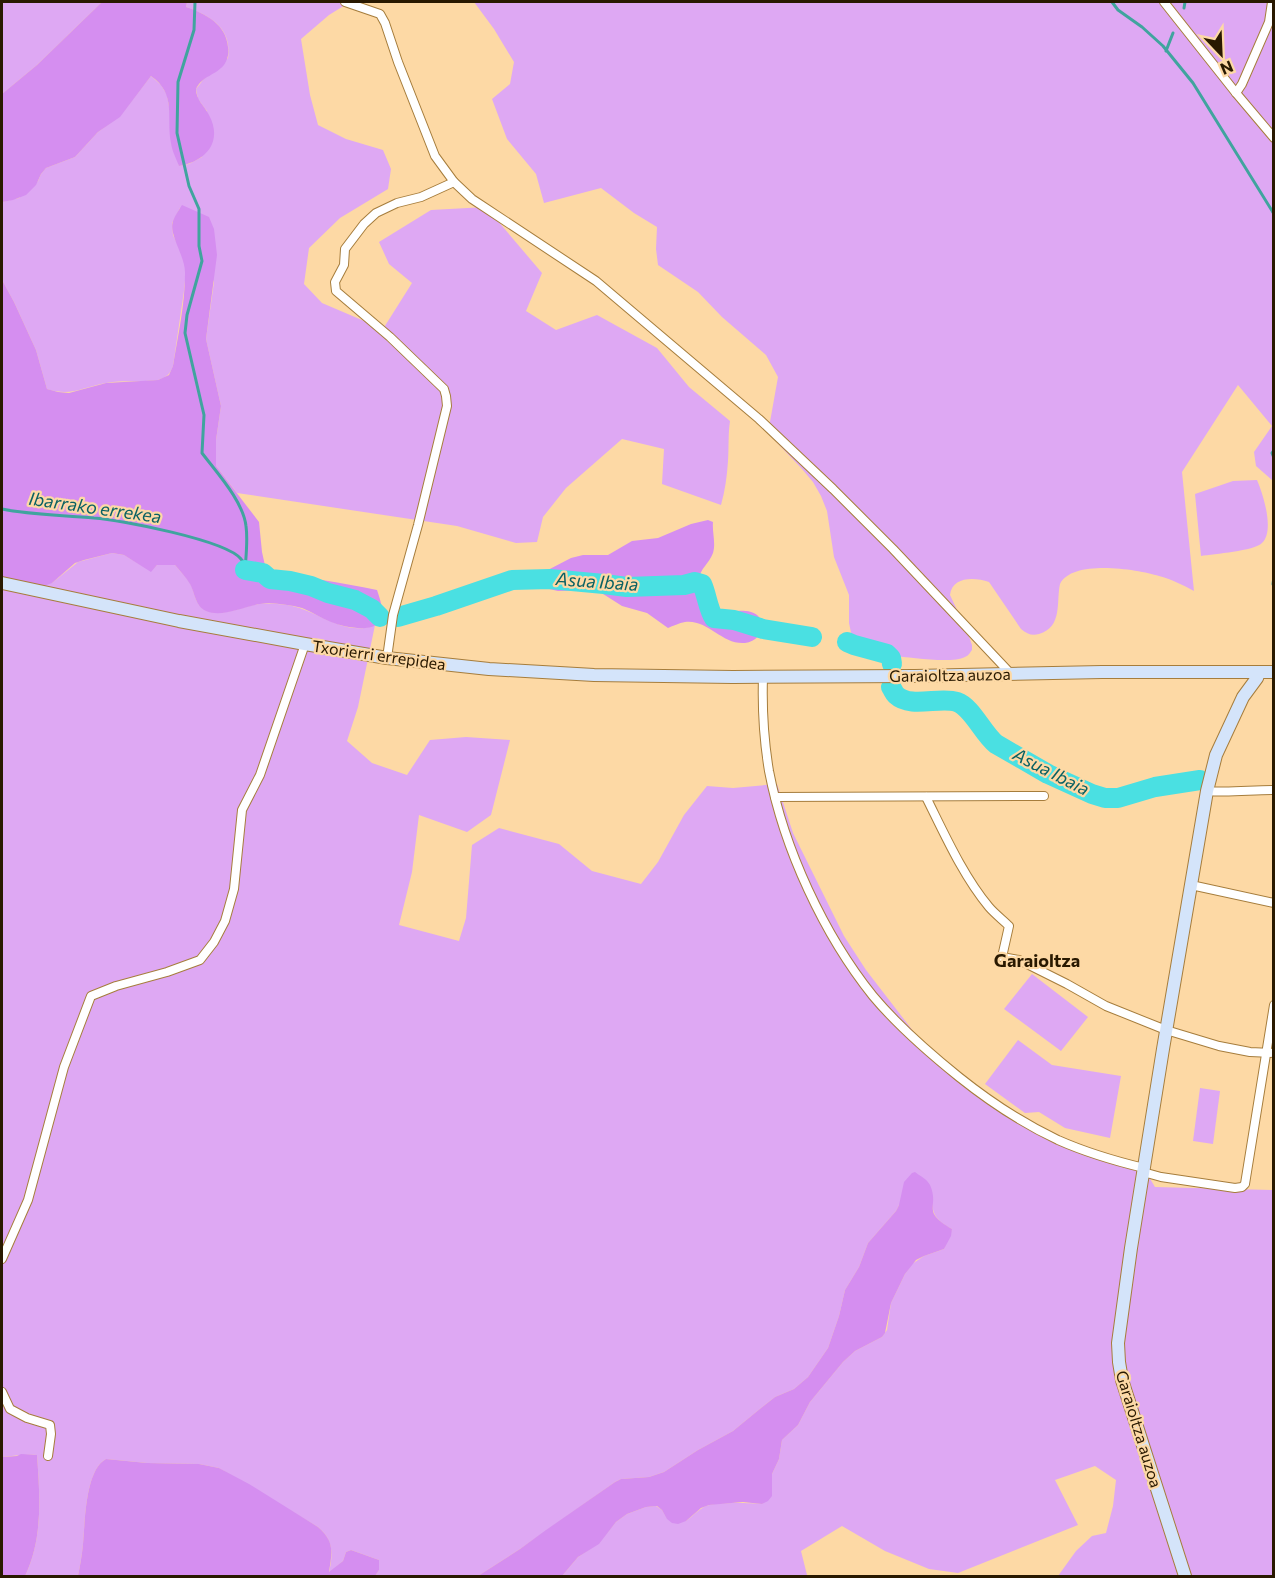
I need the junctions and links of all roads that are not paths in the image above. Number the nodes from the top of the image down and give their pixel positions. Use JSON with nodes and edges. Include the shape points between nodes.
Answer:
{"nodes":[{"id":1,"x":345,"y":2,"type":"edge"},
{"id":2,"x":1164,"y":2,"type":"edge"},
{"id":3,"x":1272,"y":2,"type":"edge"},
{"id":4,"x":1236,"y":93,"type":"junction"},
{"id":5,"x":1274,"y":138,"type":"edge"},
{"id":6,"x":454,"y":182,"type":"junction"},
{"id":7,"x":2,"y":583,"type":"edge"},
{"id":8,"x":305,"y":644,"type":"junction"},
{"id":9,"x":387,"y":658,"type":"junction"},
{"id":10,"x":1259,"y":672,"type":"junction"},
{"id":11,"x":1274,"y":672,"type":"edge"},
{"id":12,"x":1011,"y":674,"type":"junction"},
{"id":13,"x":763,"y":676,"type":"junction"},
{"id":14,"x":1274,"y":790,"type":"edge"},
{"id":15,"x":1207,"y":791,"type":"junction"},
{"id":16,"x":1044,"y":796,"type":"dead end"},
{"id":17,"x":775,"y":797,"type":"junction"},
{"id":18,"x":926,"y":797,"type":"junction"},
{"id":19,"x":1191,"y":885,"type":"junction"},
{"id":20,"x":1274,"y":903,"type":"edge"},
{"id":21,"x":1274,"y":1005,"type":"edge"},
{"id":22,"x":1166,"y":1030,"type":"junction"},
{"id":23,"x":1270,"y":1053,"type":"edge"},
{"id":24,"x":1143,"y":1170,"type":"junction"},
{"id":25,"x":2,"y":1259,"type":"edge"},
{"id":26,"x":2,"y":1392,"type":"edge"},
{"id":27,"x":48,"y":1456,"type":"dead end"},
{"id":28,"x":1185,"y":1576,"type":"edge"}],
"edges":[{"from":1,"to":6,"type":"street","via":[[380,14],[435,156]]},
{"from":2,"to":4,"type":"street"},
{"from":3,"to":4,"type":"street","via":[[1269,22]]},
{"from":4,"to":5,"type":"street"},
{"from":6,"to":9,"type":"street","via":[[376,213],[345,249],[344,265],[335,282],[336,291],[398,345],[444,389],[446,396],[447,406],[393,615]]},
{"from":6,"to":12,"type":"street","via":[[596,281],[759,419],[870,527]]},
{"from":7,"to":8,"type":"street","name":"Txorierri errepidea"},
{"from":8,"to":9,"type":"street","name":"Txorierri errepidea"},
{"from":8,"to":25,"type":"street","via":[[260,775],[242,810],[234,890],[225,921],[200,960],[91,996],[64,1067],[28,1200]]},
{"from":9,"to":13,"type":"street","name":"Txorierri errepidea","via":[[543,673]]},
{"from":10,"to":11,"type":"street","name":"Garaioltza auzoa"},
{"from":10,"to":12,"type":"street","name":"Garaioltza auzoa"},
{"from":10,"to":15,"type":"street","name":"Garaioltza auzoa","via":[[1216,755]]},
{"from":12,"to":13,"type":"street","name":"Garaioltza auzoa"},
{"from":13,"to":17,"type":"street","via":[[764,726]]},
{"from":14,"to":15,"type":"street"},
{"from":15,"to":19,"type":"street","name":"Garaioltza auzoa"},
{"from":16,"to":18,"type":"street"},
{"from":17,"to":18,"type":"street"},
{"from":17,"to":24,"type":"street","via":[[794,857],[824,919],[873,996],[906,1032],[1008,1112],[1058,1140]]},
{"from":18,"to":22,"type":"street","via":[[972,883],[1009,926],[1002,957],[1016,959],[1106,1006]]},
{"from":19,"to":20,"type":"street"},
{"from":19,"to":22,"type":"street","name":"Garaioltza auzoa"},
{"from":21,"to":23,"type":"street"},
{"from":22,"to":23,"type":"street","via":[[1219,1046]]},
{"from":22,"to":24,"type":"street","name":"Garaioltza auzoa"},
{"from":23,"to":24,"type":"street","via":[[1245,1184],[1235,1188],[1161,1177]]},
{"from":24,"to":28,"type":"street","name":"Garaioltza auzoa","via":[[1120,1325],[1119,1362]]},
{"from":26,"to":27,"type":"street","via":[[10,1409],[50,1425]]}]}
